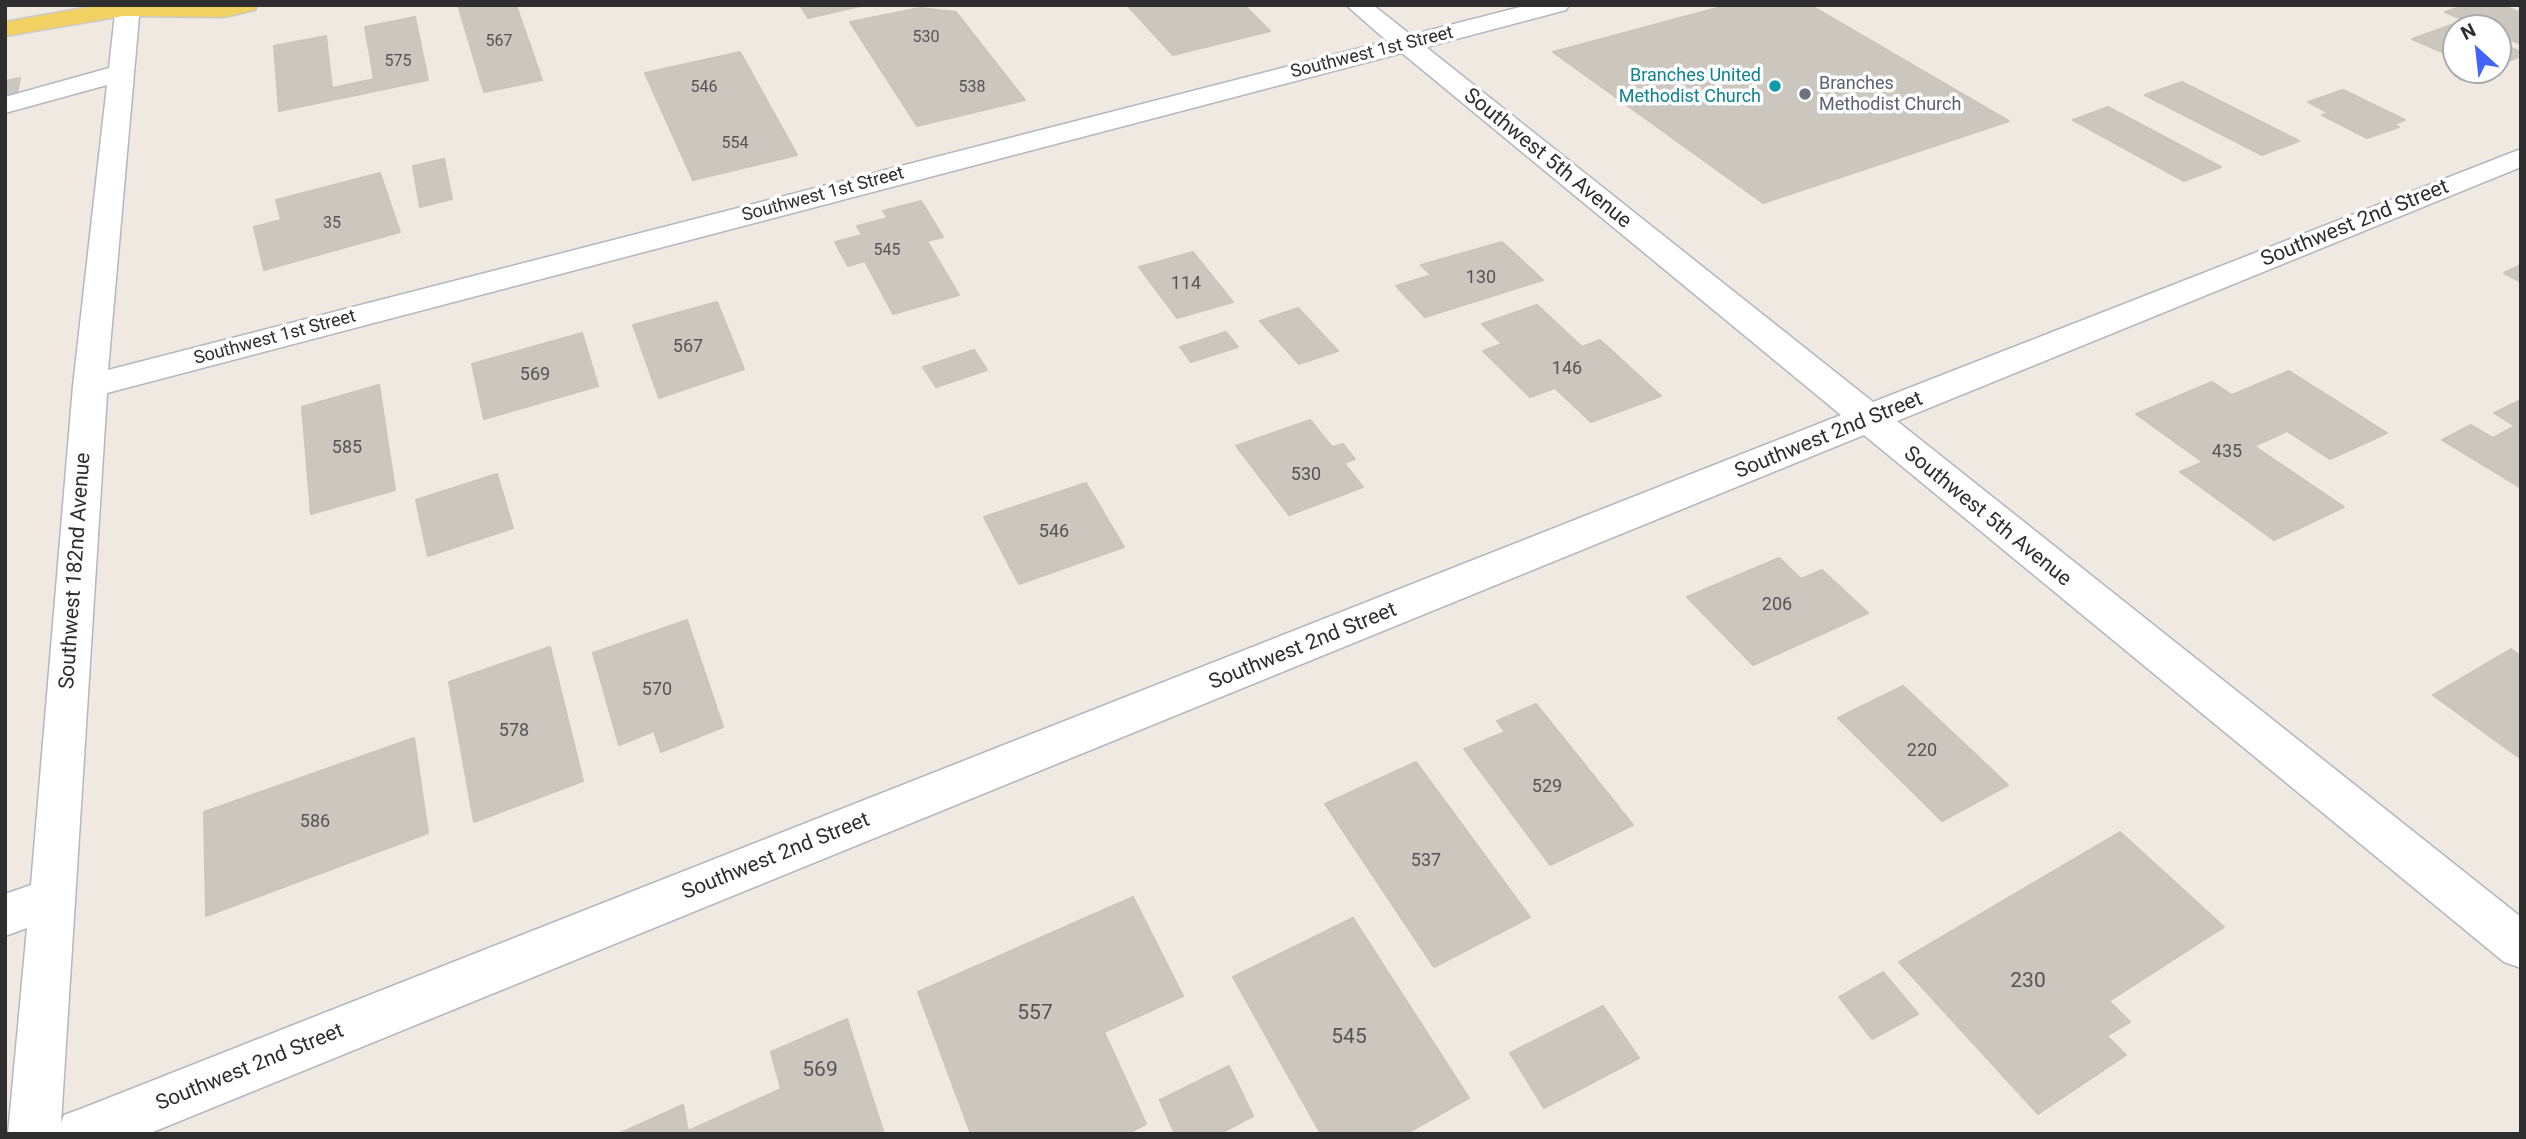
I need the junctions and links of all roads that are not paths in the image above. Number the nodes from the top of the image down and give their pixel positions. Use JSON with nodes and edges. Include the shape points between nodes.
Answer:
{"nodes":[{"id":1,"x":246,"y":5,"type":"edge"},
{"id":2,"x":1358,"y":5,"type":"edge"},
{"id":3,"x":1557,"y":5,"type":"edge"},
{"id":4,"x":133,"y":7,"type":"edge"},
{"id":5,"x":5,"y":29,"type":"edge"},
{"id":6,"x":1405,"y":44,"type":"junction"},
{"id":7,"x":123,"y":72,"type":"junction"},
{"id":8,"x":5,"y":80,"type":"edge"},
{"id":9,"x":37,"y":96,"type":"junction"},
{"id":10,"x":5,"y":105,"type":"edge"},
{"id":11,"x":2521,"y":157,"type":"edge"},
{"id":12,"x":90,"y":386,"type":"junction"},
{"id":13,"x":1868,"y":420,"type":"junction"},
{"id":14,"x":53,"y":898,"type":"junction"},
{"id":15,"x":5,"y":915,"type":"edge"},
{"id":16,"x":2521,"y":946,"type":"edge"},
{"id":17,"x":34,"y":1134,"type":"edge"},
{"id":18,"x":83,"y":1134,"type":"edge"}],
"edges":[{"from":1,"to":4,"type":"main road","via":[[224,10]]},
{"from":2,"to":6,"type":"street","name":"Southwest 5th Avenue"},
{"from":3,"to":6,"type":"street","name":"Southwest 1st Street"},
{"from":4,"to":5,"type":"main road"},
{"from":4,"to":7,"type":"street","name":"Southwest 182nd Avenue"},
{"from":6,"to":12,"type":"street","name":"Southwest 1st Street","via":[[245,332]]},
{"from":6,"to":13,"type":"street","name":"Southwest 5th Avenue"},
{"from":7,"to":9,"type":"street"},
{"from":7,"to":12,"type":"street","name":"Southwest 182nd Avenue"},
{"from":8,"to":9,"type":"street","via":[[24,83]]},
{"from":9,"to":10,"type":"street"},
{"from":11,"to":13,"type":"street","name":"Southwest 2nd Street"},
{"from":12,"to":14,"type":"street","name":"Southwest 182nd Avenue"},
{"from":13,"to":16,"type":"street","name":"Southwest 5th Avenue"},
{"from":13,"to":18,"type":"street","name":"Southwest 2nd Street"},
{"from":14,"to":15,"type":"street"},
{"from":14,"to":17,"type":"street","name":"Southwest 182nd Avenue"}]}
